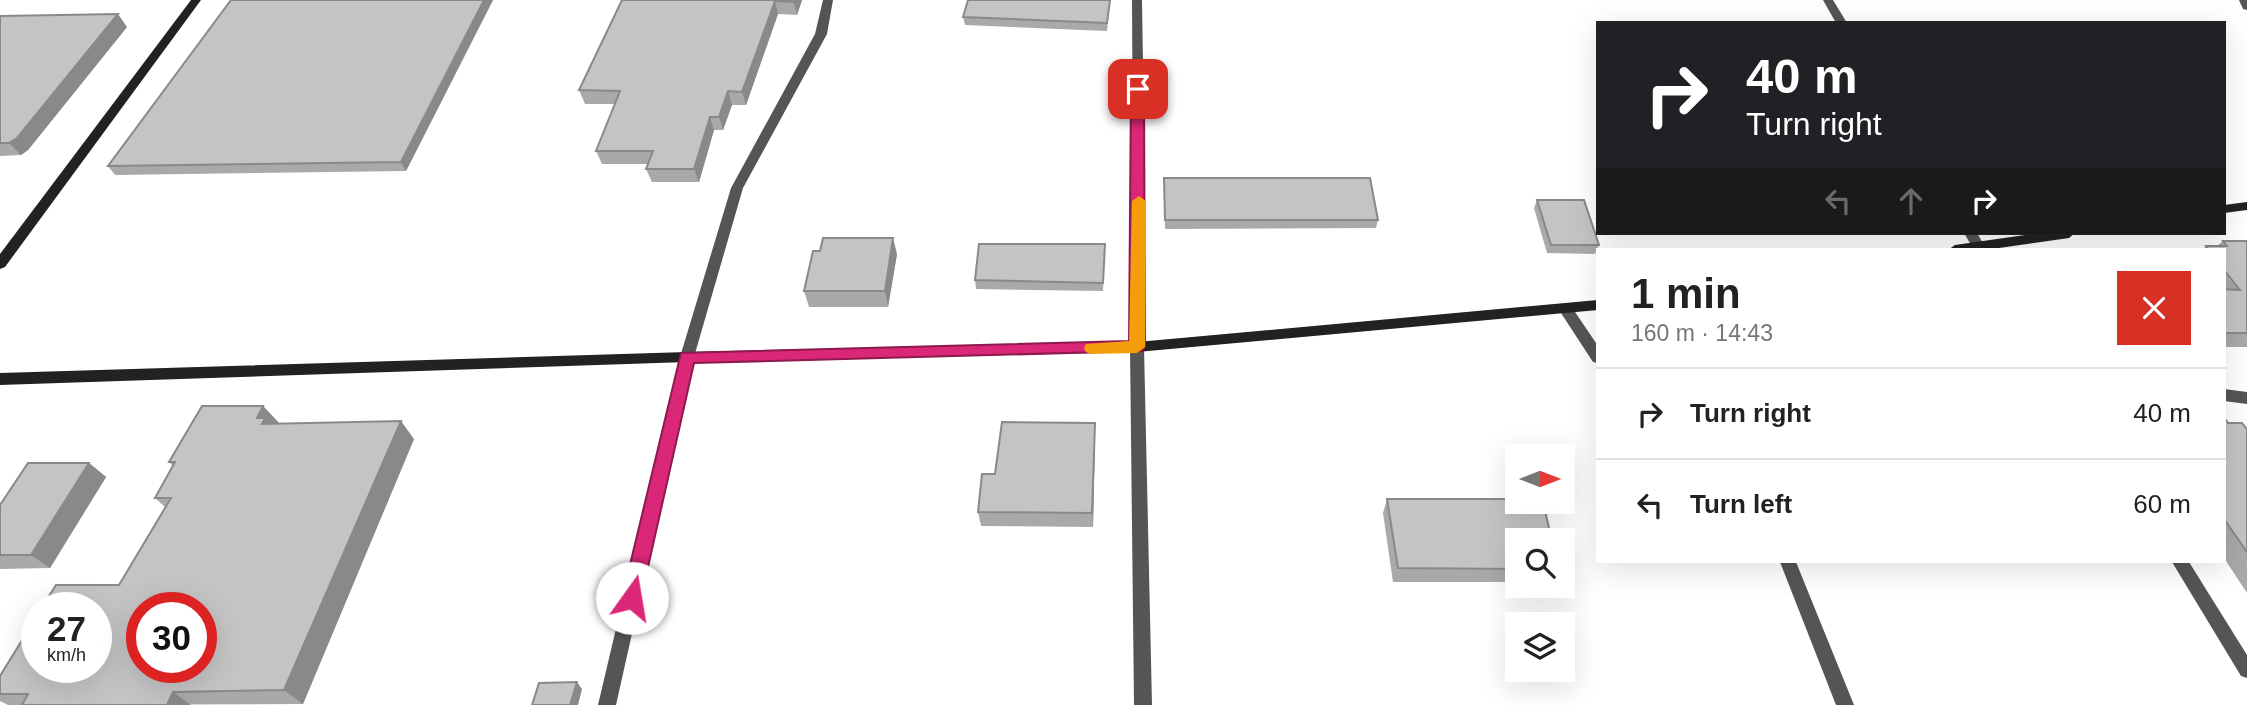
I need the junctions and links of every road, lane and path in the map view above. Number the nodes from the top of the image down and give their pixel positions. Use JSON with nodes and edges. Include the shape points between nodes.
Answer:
{"nodes":[{"id":1,"x":196,"y":0,"type":"edge"},
{"id":2,"x":828,"y":0,"type":"edge"},
{"id":3,"x":1137,"y":0,"type":"edge"},
{"id":4,"x":1828,"y":0,"type":"edge"},
{"id":5,"x":2244,"y":0,"type":"edge"},
{"id":6,"x":2247,"y":7,"type":"edge"},
{"id":7,"x":1841,"y":21,"type":"edge"},
{"id":8,"x":2247,"y":205,"type":"edge"},
{"id":9,"x":2226,"y":209,"type":"edge"},
{"id":10,"x":2057,"y":235,"type":"edge"},
{"id":11,"x":1980,"y":248,"type":"edge"},
{"id":12,"x":0,"y":264,"type":"edge"},
{"id":13,"x":1596,"y":305,"type":"edge"},
{"id":14,"x":1566,"y":310,"type":"junction"},
{"id":15,"x":1137,"y":347,"type":"junction"},
{"id":16,"x":1596,"y":355,"type":"edge"},
{"id":17,"x":687,"y":357,"type":"junction"},
{"id":18,"x":0,"y":379,"type":"edge"},
{"id":19,"x":2226,"y":395,"type":"edge"},
{"id":20,"x":2247,"y":398,"type":"edge"},
{"id":21,"x":1788,"y":563,"type":"edge"},
{"id":22,"x":2180,"y":563,"type":"edge"},
{"id":23,"x":2247,"y":670,"type":"edge"},
{"id":24,"x":607,"y":705,"type":"edge"},
{"id":25,"x":1143,"y":705,"type":"edge"},
{"id":26,"x":1845,"y":705,"type":"edge"}],
"edges":[{"from":1,"to":12,"type":"street"},
{"from":2,"to":17,"type":"street","via":[[821,34],[737,188]]},
{"from":3,"to":15,"type":"street"},
{"from":4,"to":7,"type":"street"},
{"from":5,"to":6,"type":"street"},
{"from":8,"to":9,"type":"street"},
{"from":10,"to":11,"type":"street"},
{"from":13,"to":14,"type":"street"},
{"from":14,"to":15,"type":"street"},
{"from":14,"to":16,"type":"street"},
{"from":15,"to":17,"type":"street"},
{"from":15,"to":25,"type":"street"},
{"from":17,"to":18,"type":"street"},
{"from":17,"to":24,"type":"street"},
{"from":19,"to":20,"type":"street"},
{"from":21,"to":26,"type":"street"},
{"from":22,"to":23,"type":"street"}]}
